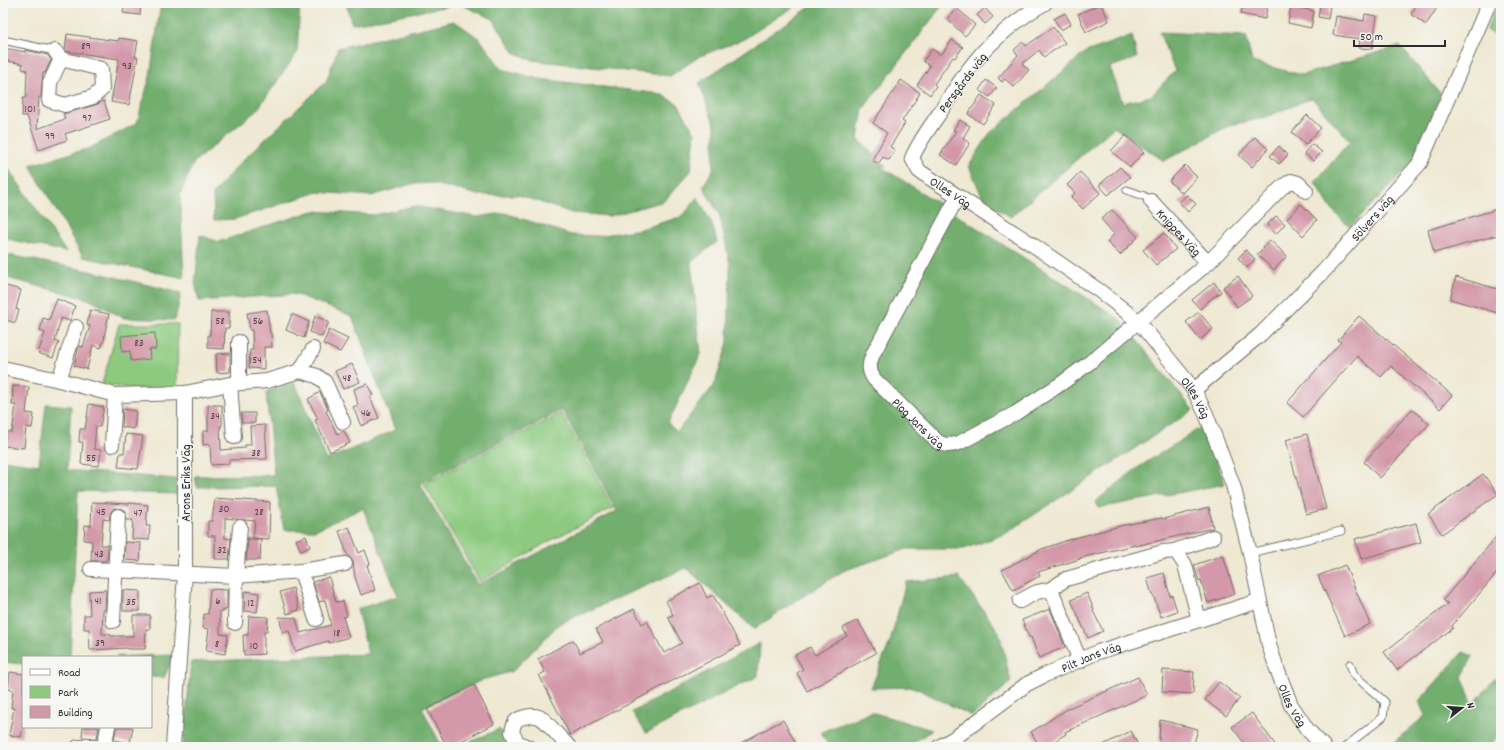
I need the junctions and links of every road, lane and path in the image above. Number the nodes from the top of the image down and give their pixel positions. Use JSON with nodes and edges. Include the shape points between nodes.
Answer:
{"nodes":[{"id":1,"x":1045,"y":3,"type":"edge"},
{"id":2,"x":1489,"y":3,"type":"edge"},
{"id":3,"x":3,"y":40,"type":"edge"},
{"id":4,"x":58,"y":55,"type":"dead end"},
{"id":5,"x":912,"y":158,"type":"joint"},
{"id":6,"x":1127,"y":190,"type":"dead end"},
{"id":7,"x":1306,"y":191,"type":"dead end"},
{"id":8,"x":958,"y":196,"type":"junction"},
{"id":9,"x":1151,"y":201,"type":"joint"},
{"id":10,"x":1208,"y":263,"type":"junction"},
{"id":11,"x":1138,"y":321,"type":"junction"},
{"id":12,"x":76,"y":327,"type":"dead end"},
{"id":13,"x":239,"y":342,"type":"dead end"},
{"id":14,"x":313,"y":349,"type":"dead end"},
{"id":15,"x":3,"y":371,"type":"edge"},
{"id":16,"x":300,"y":371,"type":"junction"},
{"id":17,"x":59,"y":380,"type":"junction"},
{"id":18,"x":234,"y":383,"type":"junction"},
{"id":19,"x":1194,"y":390,"type":"junction"},
{"id":20,"x":185,"y":393,"type":"junction"},
{"id":21,"x":115,"y":395,"type":"junction"},
{"id":22,"x":343,"y":422,"type":"dead end"},
{"id":23,"x":234,"y":437,"type":"dead end"},
{"id":24,"x":112,"y":445,"type":"dead end"},
{"id":25,"x":118,"y":516,"type":"dead end"},
{"id":26,"x":240,"y":527,"type":"dead end"},
{"id":27,"x":1341,"y":531,"type":"dead end"},
{"id":28,"x":1213,"y":536,"type":"dead end"},
{"id":29,"x":1174,"y":551,"type":"junction"},
{"id":30,"x":1250,"y":552,"type":"junction"},
{"id":31,"x":346,"y":564,"type":"dead end"},
{"id":32,"x":91,"y":568,"type":"dead end"},
{"id":33,"x":115,"y":570,"type":"junction"},
{"id":34,"x":301,"y":571,"type":"junction"},
{"id":35,"x":185,"y":574,"type":"junction"},
{"id":36,"x":236,"y":576,"type":"junction"},
{"id":37,"x":1051,"y":589,"type":"junction"},
{"id":38,"x":1020,"y":601,"type":"dead end"},
{"id":39,"x":1259,"y":601,"type":"junction"},
{"id":40,"x":316,"y":619,"type":"dead end"},
{"id":41,"x":1199,"y":620,"type":"junction"},
{"id":42,"x":113,"y":622,"type":"dead end"},
{"id":43,"x":235,"y":623,"type":"dead end"},
{"id":44,"x":1080,"y":661,"type":"junction"},
{"id":45,"x":1350,"y":664,"type":"dead end"},
{"id":46,"x":108,"y":728,"type":"edge"},
{"id":47,"x":78,"y":747,"type":"edge"},
{"id":48,"x":105,"y":747,"type":"edge"},
{"id":49,"x":173,"y":747,"type":"edge"},
{"id":50,"x":528,"y":747,"type":"edge"},
{"id":51,"x":569,"y":747,"type":"edge"},
{"id":52,"x":939,"y":747,"type":"edge"},
{"id":53,"x":1324,"y":747,"type":"edge"},
{"id":54,"x":1345,"y":747,"type":"edge"}],
"edges":[{"from":1,"to":5,"type":"street","name":"Persgårds väg","via":[[1004,32],[977,58]]},
{"from":2,"to":19,"type":"street","name":"Sölvers väg","via":[[1420,163],[1290,306]]},
{"from":3,"to":4,"type":"lane"},
{"from":5,"to":8,"type":"street","name":"Olles Väg","via":[[918,171]]},
{"from":6,"to":9,"type":"lane"},
{"from":7,"to":10,"type":"street","via":[[1298,183],[1291,181],[1281,188]]},
{"from":8,"to":11,"type":"street","name":"Olles Väg","via":[[1078,276]]},
{"from":8,"to":11,"type":"street","name":"Plog Jans väg","via":[[869,365],[874,379],[938,442],[954,445],[1016,413],[1089,363]]},
{"from":9,"to":10,"type":"street","name":"Knippes Väg"},
{"from":10,"to":11,"type":"street"},
{"from":11,"to":19,"type":"street","name":"Olles Väg"},
{"from":12,"to":17,"type":"street"},
{"from":13,"to":18,"type":"street"},
{"from":14,"to":16,"type":"street"},
{"from":15,"to":17,"type":"street"},
{"from":16,"to":18,"type":"street","via":[[267,381]]},
{"from":16,"to":22,"type":"street","via":[[317,376],[324,382]]},
{"from":17,"to":21,"type":"street"},
{"from":18,"to":20,"type":"street"},
{"from":18,"to":23,"type":"street"},
{"from":19,"to":30,"type":"street","name":"Olles Väg","via":[[1233,484]]},
{"from":20,"to":21,"type":"street"},
{"from":20,"to":35,"type":"street","name":"Arons Eriks Väg"},
{"from":21,"to":24,"type":"street"},
{"from":25,"to":33,"type":"street"},
{"from":26,"to":36,"type":"street"},
{"from":27,"to":30,"type":"lane"},
{"from":28,"to":29,"type":"street"},
{"from":29,"to":37,"type":"street","via":[[1066,579]]},
{"from":29,"to":41,"type":"street","via":[[1185,565]]},
{"from":30,"to":39,"type":"street","name":"Olles Väg"},
{"from":31,"to":34,"type":"street"},
{"from":32,"to":33,"type":"street"},
{"from":33,"to":35,"type":"street"},
{"from":33,"to":42,"type":"street"},
{"from":34,"to":36,"type":"street"},
{"from":34,"to":40,"type":"street"},
{"from":35,"to":36,"type":"street"},
{"from":35,"to":49,"type":"street","name":"Arons Eriks Väg"},
{"from":36,"to":43,"type":"street"},
{"from":37,"to":38,"type":"street","via":[[1037,592]]},
{"from":37,"to":44,"type":"street"},
{"from":39,"to":41,"type":"street","name":"Pilt Jans Väg"},
{"from":39,"to":53,"type":"street","name":"Olles Väg","via":[[1269,645],[1291,704],[1307,729]]},
{"from":41,"to":44,"type":"street","name":"Pilt Jans Väg","via":[[1098,652]]},
{"from":44,"to":52,"type":"street","name":"Pilt Jans Väg","via":[[1027,684]]},
{"from":45,"to":54,"type":"lane","via":[[1354,675],[1385,702],[1383,716]]},
{"from":46,"to":48,"type":"street"},
{"from":47,"to":48,"type":"street"},
{"from":50,"to":51,"type":"street","via":[[517,742],[512,732],[514,722],[520,718],[537,715],[546,721]]}]}
